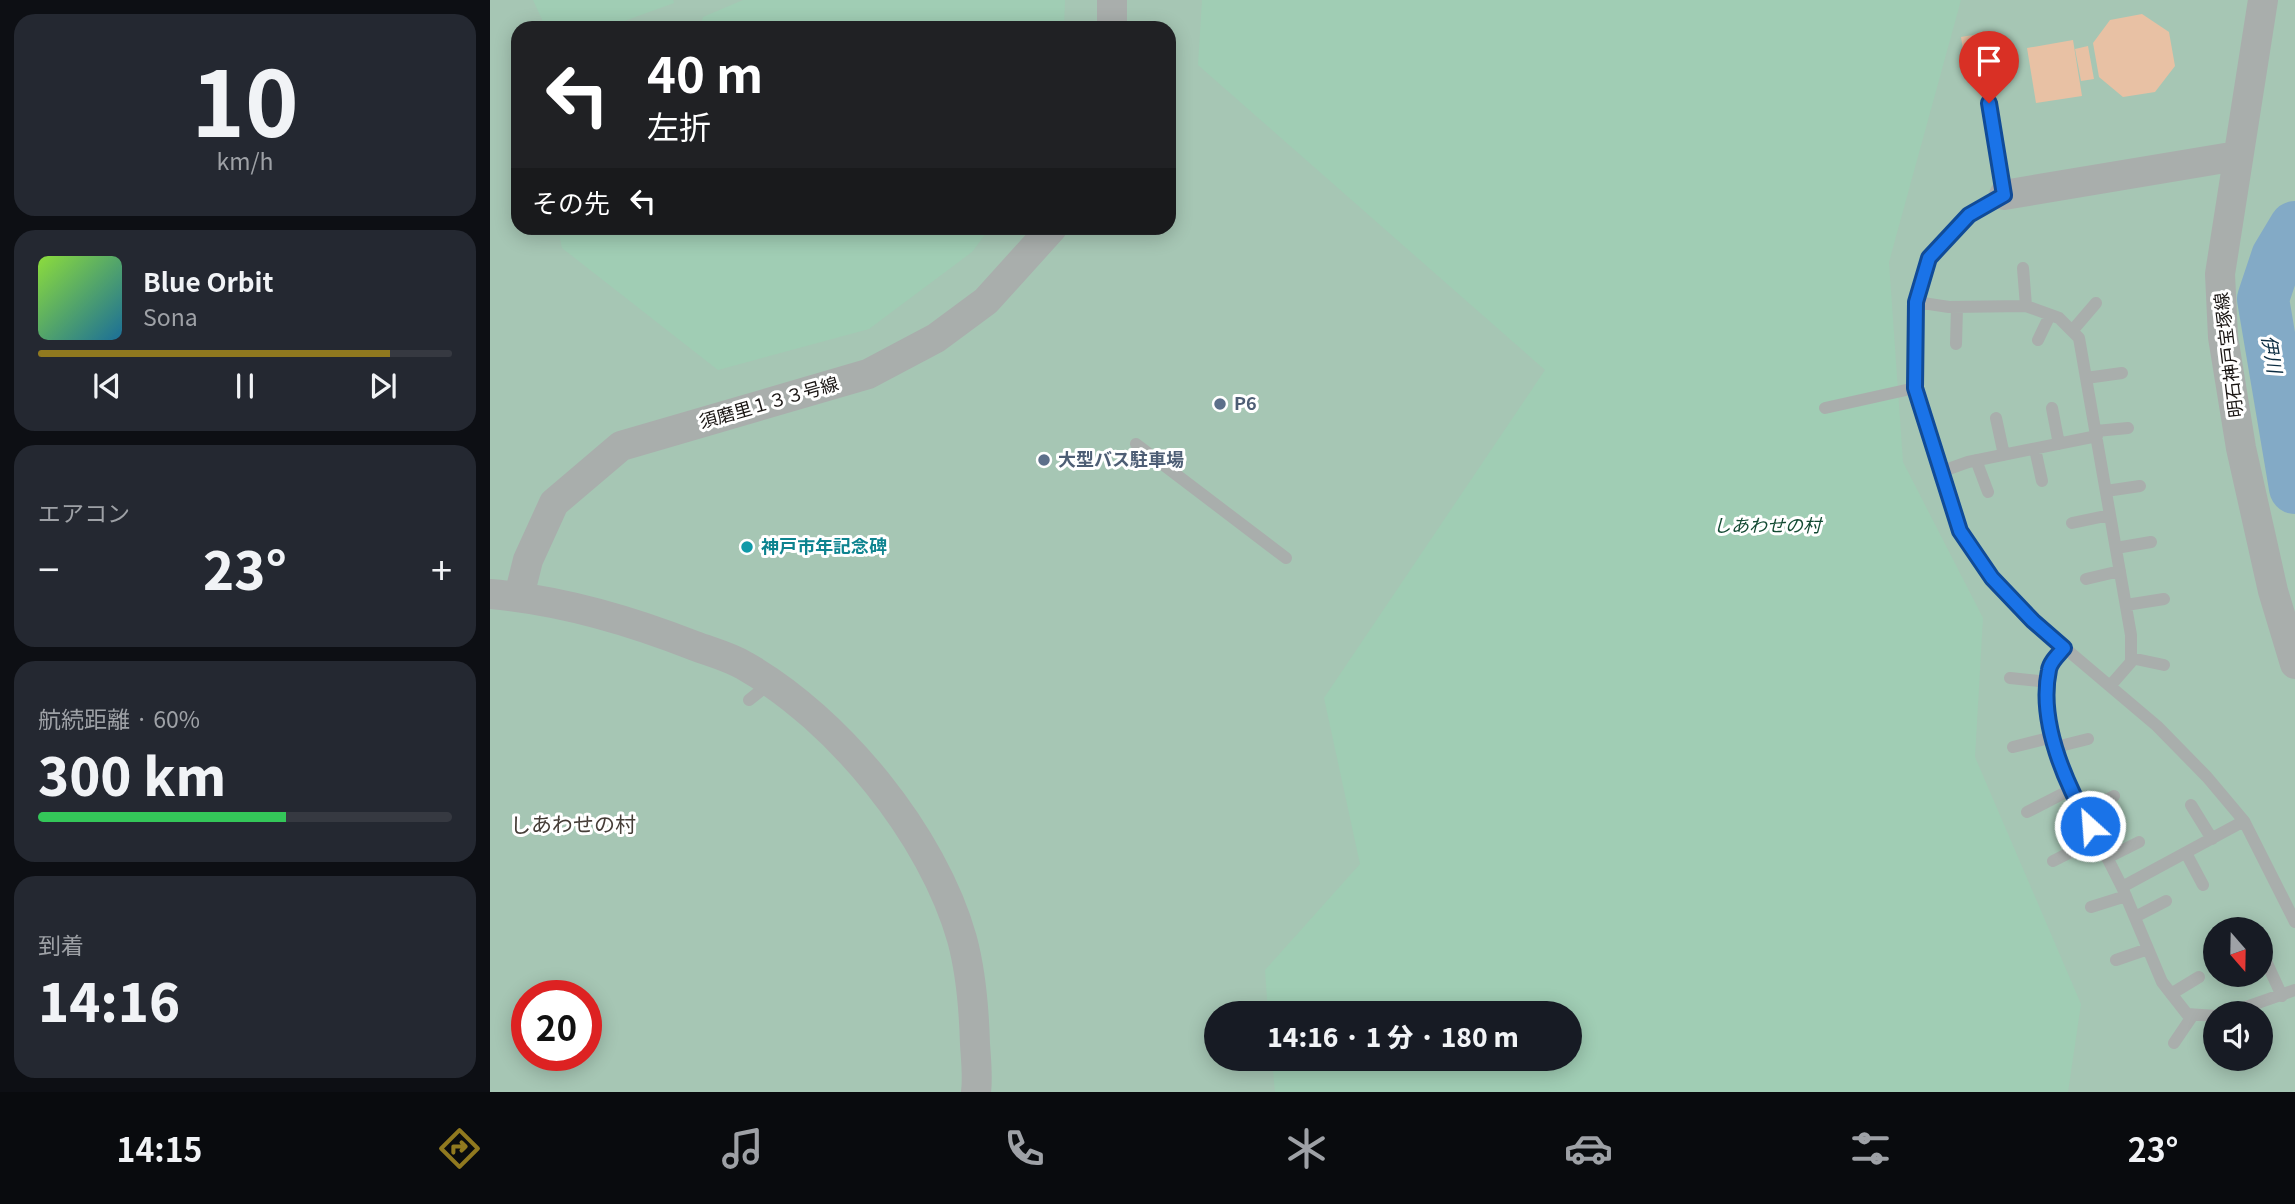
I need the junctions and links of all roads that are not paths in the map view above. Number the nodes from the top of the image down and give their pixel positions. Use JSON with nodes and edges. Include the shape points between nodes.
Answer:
{"nodes":[{"id":1,"x":1112,"y":0,"type":"edge"},
{"id":2,"x":2263,"y":0,"type":"edge"},
{"id":3,"x":1112,"y":21,"type":"edge"},
{"id":4,"x":1985,"y":80,"type":"dead end"},
{"id":5,"x":2237,"y":156,"type":"junction"},
{"id":6,"x":2004,"y":195,"type":"junction"},
{"id":7,"x":1046,"y":235,"type":"edge"},
{"id":8,"x":2023,"y":268,"type":"dead end"},
{"id":9,"x":1916,"y":302,"type":"junction"},
{"id":10,"x":2096,"y":303,"type":"dead end"},
{"id":11,"x":2025,"y":306,"type":"junction"},
{"id":12,"x":1957,"y":307,"type":"junction"},
{"id":13,"x":2050,"y":315,"type":"junction"},
{"id":14,"x":2072,"y":331,"type":"junction"},
{"id":15,"x":2038,"y":340,"type":"dead end"},
{"id":16,"x":1956,"y":344,"type":"dead end"},
{"id":17,"x":2122,"y":373,"type":"dead end"},
{"id":18,"x":2086,"y":378,"type":"junction"},
{"id":19,"x":1915,"y":388,"type":"junction"},
{"id":20,"x":1825,"y":408,"type":"dead end"},
{"id":21,"x":2052,"y":408,"type":"dead end"},
{"id":22,"x":1996,"y":418,"type":"dead end"},
{"id":23,"x":2128,"y":428,"type":"dead end"},
{"id":24,"x":2096,"y":434,"type":"junction"},
{"id":25,"x":1136,"y":444,"type":"dead end"},
{"id":26,"x":2059,"y":444,"type":"junction"},
{"id":27,"x":2035,"y":449,"type":"junction"},
{"id":28,"x":2004,"y":455,"type":"junction"},
{"id":29,"x":1976,"y":460,"type":"junction"},
{"id":30,"x":1940,"y":472,"type":"junction"},
{"id":31,"x":2042,"y":481,"type":"dead end"},
{"id":32,"x":2140,"y":486,"type":"dead end"},
{"id":33,"x":2106,"y":491,"type":"junction"},
{"id":34,"x":1988,"y":492,"type":"dead end"},
{"id":35,"x":2110,"y":515,"type":"junction"},
{"id":36,"x":2072,"y":523,"type":"dead end"},
{"id":37,"x":2151,"y":542,"type":"dead end"},
{"id":38,"x":2116,"y":548,"type":"junction"},
{"id":39,"x":1286,"y":558,"type":"dead end"},
{"id":40,"x":2120,"y":571,"type":"junction"},
{"id":41,"x":2086,"y":579,"type":"dead end"},
{"id":42,"x":505,"y":595,"type":"edge"},
{"id":43,"x":2164,"y":598,"type":"dead end"},
{"id":44,"x":2126,"y":605,"type":"junction"},
{"id":45,"x":2064,"y":648,"type":"junction"},
{"id":46,"x":2131,"y":658,"type":"junction"},
{"id":47,"x":2295,"y":664,"type":"edge"},
{"id":48,"x":2164,"y":665,"type":"dead end"},
{"id":49,"x":2010,"y":678,"type":"dead end"},
{"id":50,"x":2048,"y":682,"type":"junction"},
{"id":51,"x":2109,"y":686,"type":"junction"},
{"id":52,"x":2088,"y":739,"type":"dead end"},
{"id":53,"x":2054,"y":742,"type":"junction"},
{"id":54,"x":2013,"y":747,"type":"dead end"},
{"id":55,"x":2072,"y":789,"type":"junction"},
{"id":56,"x":2114,"y":796,"type":"dead end"},
{"id":57,"x":2191,"y":805,"type":"dead end"},
{"id":58,"x":2027,"y":812,"type":"dead end"},
{"id":59,"x":2082,"y":813,"type":"junction"},
{"id":60,"x":2244,"y":821,"type":"junction"},
{"id":61,"x":2097,"y":839,"type":"junction"},
{"id":62,"x":2212,"y":839,"type":"junction"},
{"id":63,"x":2139,"y":842,"type":"dead end"},
{"id":64,"x":2186,"y":853,"type":"junction"},
{"id":65,"x":2107,"y":859,"type":"junction"},
{"id":66,"x":2053,"y":861,"type":"dead end"},
{"id":67,"x":2203,"y":885,"type":"dead end"},
{"id":68,"x":2124,"y":891,"type":"junction"},
{"id":69,"x":2166,"y":901,"type":"dead end"},
{"id":70,"x":2091,"y":907,"type":"dead end"},
{"id":71,"x":2135,"y":917,"type":"junction"},
{"id":72,"x":2295,"y":922,"type":"edge"},
{"id":73,"x":2148,"y":949,"type":"junction"},
{"id":74,"x":2116,"y":960,"type":"dead end"},
{"id":75,"x":2273,"y":976,"type":"edge"},
{"id":76,"x":2199,"y":977,"type":"dead end"},
{"id":77,"x":2295,"y":990,"type":"edge"},
{"id":78,"x":2171,"y":994,"type":"junction"},
{"id":79,"x":2282,"y":996,"type":"junction"},
{"id":80,"x":2269,"y":1001,"type":"edge"},
{"id":81,"x":2193,"y":1015,"type":"junction"},
{"id":82,"x":2203,"y":1015,"type":"edge"},
{"id":83,"x":2174,"y":1043,"type":"dead end"},
{"id":84,"x":976,"y":1092,"type":"edge"}],
"edges":[{"from":1,"to":3,"type":"street"},
{"from":2,"to":5,"type":"street","name":"明石神戸宝塚線"},
{"from":4,"to":6,"type":"lane"},
{"from":5,"to":6,"type":"street"},
{"from":5,"to":47,"type":"street","name":"明石神戸宝塚線","via":[[2220,274],[2223,337],[2241,447],[2273,591]]},
{"from":6,"to":9,"type":"lane","via":[[1969,215],[1929,258]]},
{"from":7,"to":42,"type":"street","name":"須磨里１３３号線","via":[[986,301],[936,338],[869,374],[621,446],[554,503],[528,560]]},
{"from":8,"to":11,"type":"lane"},
{"from":9,"to":12,"type":"lane"},
{"from":9,"to":19,"type":"lane"},
{"from":10,"to":14,"type":"lane"},
{"from":11,"to":12,"type":"lane"},
{"from":11,"to":13,"type":"lane"},
{"from":12,"to":16,"type":"lane"},
{"from":13,"to":14,"type":"lane"},
{"from":13,"to":15,"type":"lane"},
{"from":14,"to":18,"type":"lane","via":[[2079,338]]},
{"from":17,"to":18,"type":"lane"},
{"from":18,"to":24,"type":"lane"},
{"from":19,"to":20,"type":"lane"},
{"from":19,"to":30,"type":"lane"},
{"from":21,"to":26,"type":"lane"},
{"from":22,"to":28,"type":"lane"},
{"from":23,"to":24,"type":"lane"},
{"from":24,"to":26,"type":"lane"},
{"from":24,"to":33,"type":"lane"},
{"from":25,"to":39,"type":"lane"},
{"from":26,"to":27,"type":"lane"},
{"from":27,"to":28,"type":"lane"},
{"from":27,"to":31,"type":"lane"},
{"from":28,"to":29,"type":"lane"},
{"from":29,"to":30,"type":"lane"},
{"from":29,"to":34,"type":"lane"},
{"from":30,"to":45,"type":"lane","via":[[1960,531],[1992,578]]},
{"from":32,"to":33,"type":"lane"},
{"from":33,"to":35,"type":"lane"},
{"from":35,"to":36,"type":"lane"},
{"from":35,"to":38,"type":"lane"},
{"from":37,"to":38,"type":"lane"},
{"from":38,"to":40,"type":"lane"},
{"from":40,"to":41,"type":"lane"},
{"from":40,"to":44,"type":"lane"},
{"from":42,"to":84,"type":"street","via":[[596,612],[744,665],[759,692],[817,718],[890,796],[933,870],[962,939],[975,1019]]},
{"from":43,"to":44,"type":"lane"},
{"from":44,"to":46,"type":"lane"},
{"from":45,"to":50,"type":"lane","via":[[2049,667]]},
{"from":45,"to":51,"type":"lane"},
{"from":46,"to":48,"type":"lane"},
{"from":46,"to":51,"type":"lane"},
{"from":49,"to":50,"type":"lane"},
{"from":50,"to":53,"type":"lane"},
{"from":51,"to":60,"type":"lane","via":[[2157,726]]},
{"from":52,"to":53,"type":"lane"},
{"from":53,"to":54,"type":"lane"},
{"from":53,"to":55,"type":"lane"},
{"from":55,"to":58,"type":"lane"},
{"from":55,"to":59,"type":"lane"},
{"from":56,"to":59,"type":"lane"},
{"from":57,"to":62,"type":"lane"},
{"from":59,"to":61,"type":"lane"},
{"from":60,"to":62,"type":"lane"},
{"from":60,"to":72,"type":"lane"},
{"from":61,"to":65,"type":"lane"},
{"from":61,"to":66,"type":"lane"},
{"from":62,"to":64,"type":"lane"},
{"from":63,"to":65,"type":"lane"},
{"from":64,"to":67,"type":"lane"},
{"from":64,"to":68,"type":"lane"},
{"from":65,"to":68,"type":"lane"},
{"from":68,"to":70,"type":"lane"},
{"from":68,"to":71,"type":"lane"},
{"from":69,"to":71,"type":"lane"},
{"from":71,"to":73,"type":"lane"},
{"from":73,"to":74,"type":"lane"},
{"from":73,"to":78,"type":"lane"},
{"from":75,"to":79,"type":"lane"},
{"from":76,"to":78,"type":"lane"},
{"from":77,"to":79,"type":"lane"},
{"from":78,"to":81,"type":"lane"},
{"from":79,"to":80,"type":"lane"},
{"from":81,"to":82,"type":"lane"},
{"from":81,"to":83,"type":"lane"}]}
